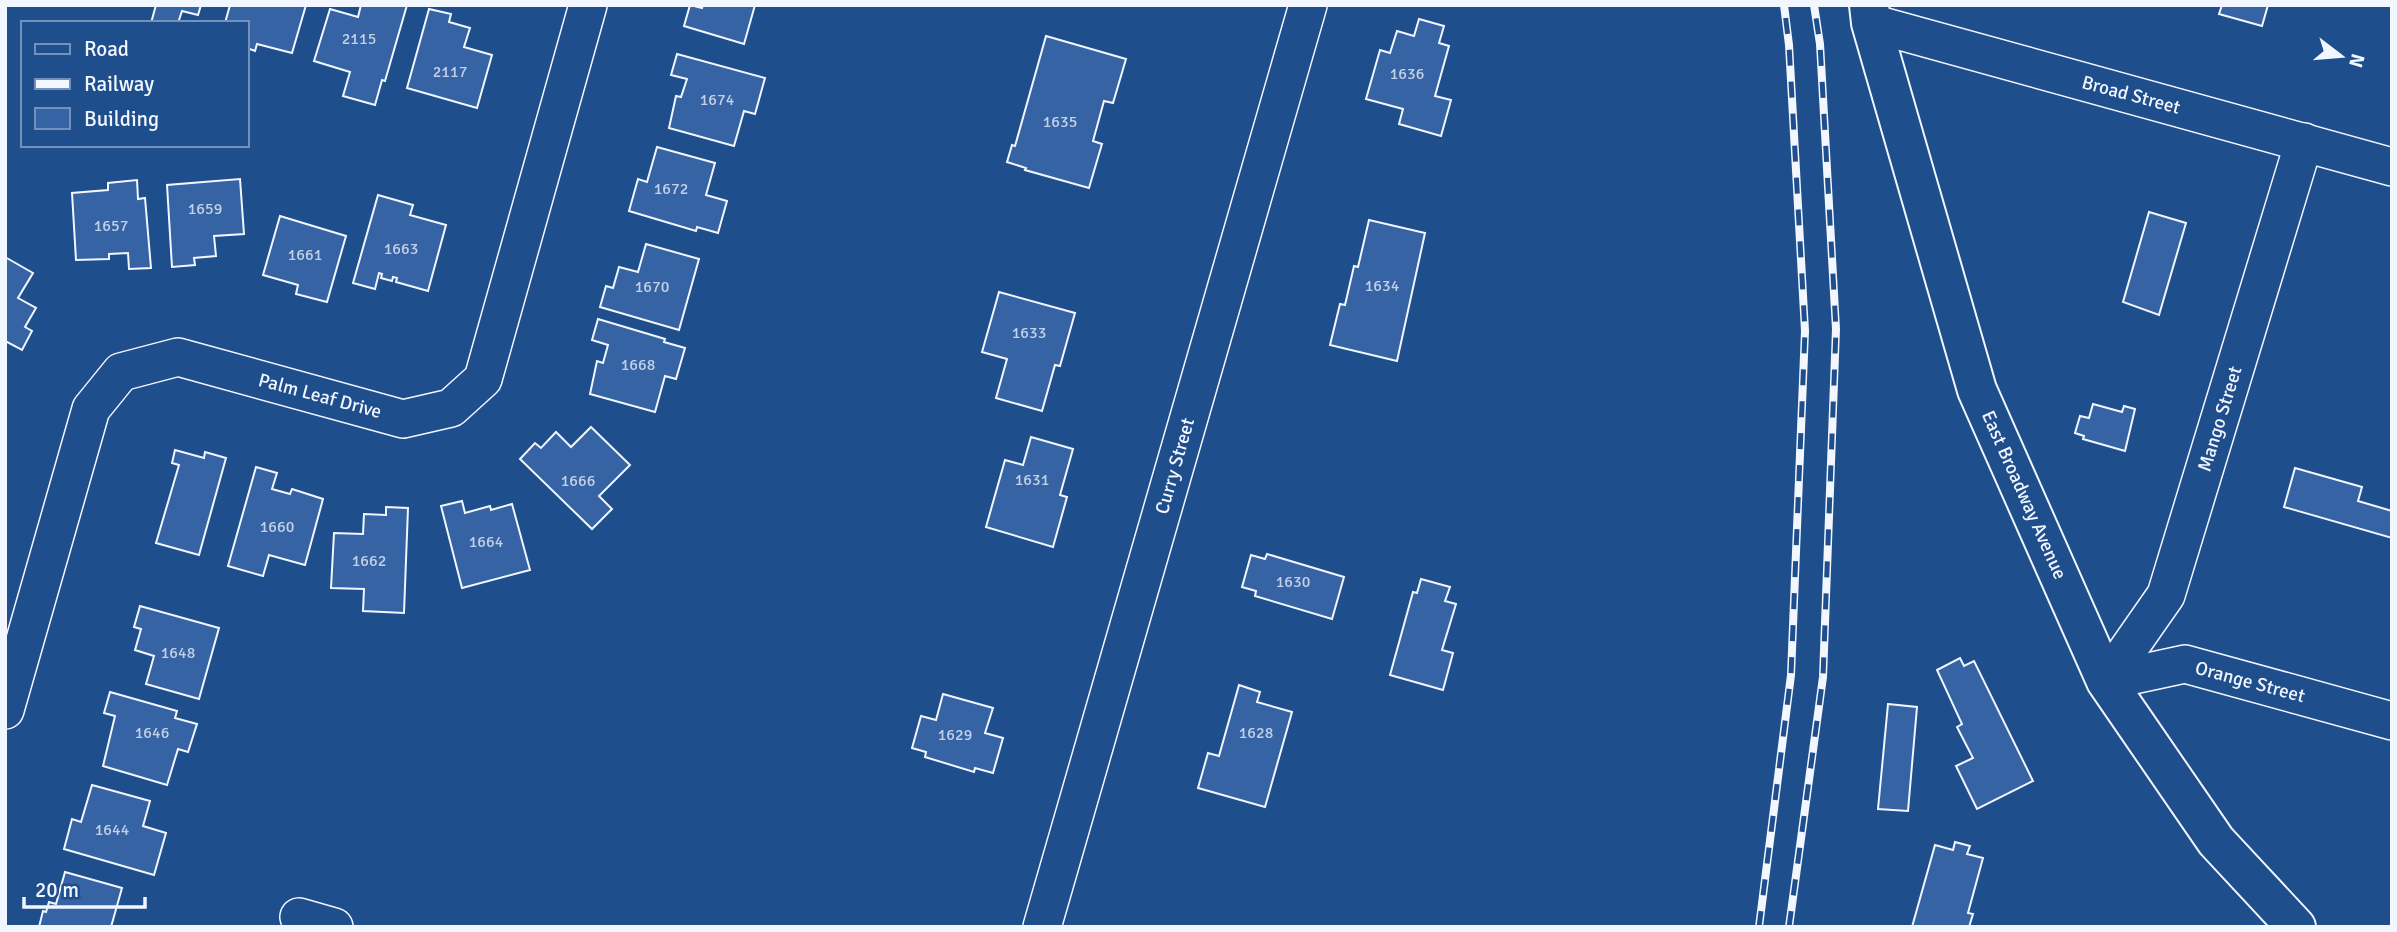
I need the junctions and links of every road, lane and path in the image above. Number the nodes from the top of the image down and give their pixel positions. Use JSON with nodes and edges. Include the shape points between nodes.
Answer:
{"nodes":[{"id":1,"x":587,"y":5,"type":"edge"},
{"id":2,"x":1308,"y":5,"type":"edge"},
{"id":3,"x":1870,"y":14,"type":"edge"},
{"id":4,"x":2304,"y":142,"type":"junction"},
{"id":5,"x":2392,"y":167,"type":"edge"},
{"id":6,"x":2106,"y":681,"type":"junction"},
{"id":7,"x":5,"y":710,"type":"edge"},
{"id":8,"x":2392,"y":721,"type":"edge"},
{"id":9,"x":299,"y":917,"type":"dead end"},
{"id":10,"x":334,"y":927,"type":"edge"},
{"id":11,"x":1042,"y":927,"type":"edge"},
{"id":12,"x":2296,"y":927,"type":"edge"}],
"edges":[{"from":1,"to":7,"type":"street","name":"Palm Leaf Drive","via":[[484,379],[451,408],[402,419],[178,357],[121,372],[91,409]]},
{"from":2,"to":11,"type":"street","name":"Curry Street"},
{"from":3,"to":4,"type":"street","name":"Broad Street"},
{"from":3,"to":6,"type":"main road","name":"East Broadway Avenue","via":[[1977,390]]},
{"from":4,"to":5,"type":"street","name":"Broad Street"},
{"from":4,"to":6,"type":"street","name":"Mango Street","via":[[2166,595]]},
{"from":6,"to":8,"type":"street","name":"Orange Street","via":[[2185,664]]},
{"from":6,"to":12,"type":"main road","name":"East Broadway Avenue","via":[[2216,841]]},
{"from":9,"to":10,"type":"street"}]}
